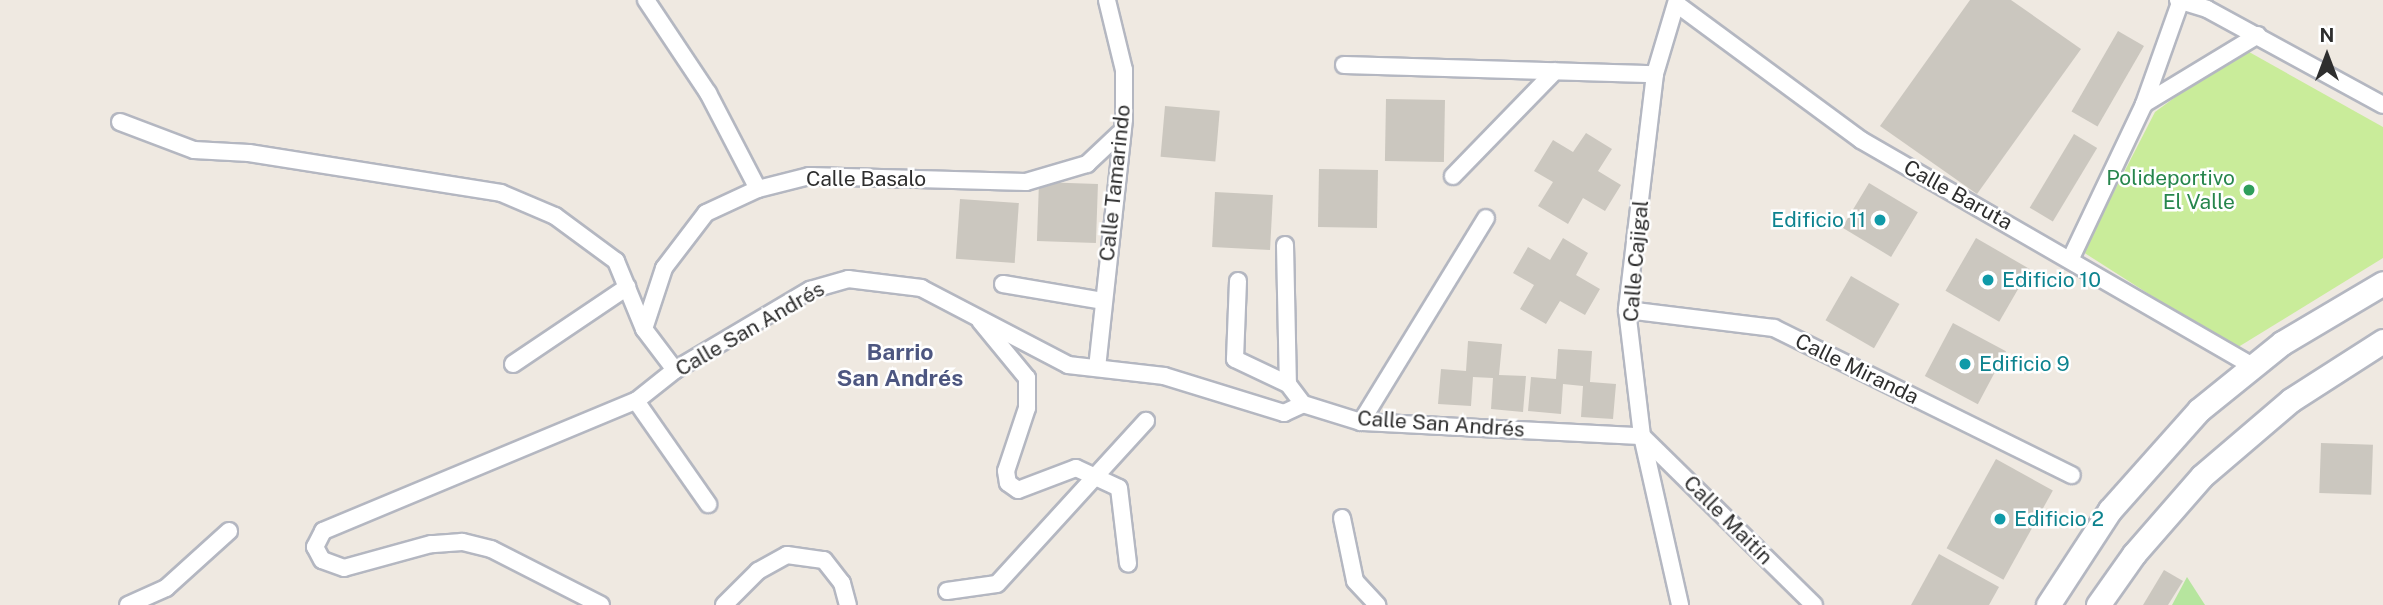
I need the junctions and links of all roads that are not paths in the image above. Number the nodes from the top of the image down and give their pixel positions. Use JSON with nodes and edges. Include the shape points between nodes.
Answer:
{"nodes":[{"id":1,"x":646,"y":0,"type":"edge"},
{"id":2,"x":1107,"y":0,"type":"edge"},
{"id":3,"x":2180,"y":0,"type":"edge"},
{"id":4,"x":1678,"y":2,"type":"edge"},
{"id":5,"x":2258,"y":36,"type":"junction"},
{"id":6,"x":1344,"y":65,"type":"dead end"},
{"id":7,"x":1555,"y":71,"type":"junction"},
{"id":8,"x":1655,"y":74,"type":"junction"},
{"id":9,"x":2144,"y":104,"type":"junction"},
{"id":10,"x":2383,"y":105,"type":"edge"},
{"id":11,"x":120,"y":122,"type":"dead end"},
{"id":12,"x":1119,"y":134,"type":"junction"},
{"id":13,"x":1453,"y":176,"type":"dead end"},
{"id":14,"x":758,"y":188,"type":"junction"},
{"id":15,"x":1486,"y":218,"type":"dead end"},
{"id":16,"x":1285,"y":245,"type":"dead end"},
{"id":17,"x":2071,"y":258,"type":"junction"},
{"id":18,"x":1238,"y":281,"type":"dead end"},
{"id":19,"x":2383,"y":283,"type":"edge"},
{"id":20,"x":1003,"y":284,"type":"dead end"},
{"id":21,"x":627,"y":287,"type":"junction"},
{"id":22,"x":1103,"y":302,"type":"junction"},
{"id":23,"x":1627,"y":310,"type":"junction"},
{"id":24,"x":976,"y":316,"type":"junction"},
{"id":25,"x":645,"y":328,"type":"junction"},
{"id":26,"x":2383,"y":341,"type":"edge"},
{"id":27,"x":513,"y":364,"type":"dead end"},
{"id":28,"x":2251,"y":365,"type":"junction"},
{"id":29,"x":1097,"y":368,"type":"junction"},
{"id":30,"x":675,"y":370,"type":"junction"},
{"id":31,"x":1288,"y":384,"type":"junction"},
{"id":32,"x":636,"y":401,"type":"junction"},
{"id":33,"x":1303,"y":404,"type":"junction"},
{"id":34,"x":1146,"y":421,"type":"dead end"},
{"id":35,"x":1361,"y":422,"type":"junction"},
{"id":36,"x":1642,"y":436,"type":"junction"},
{"id":37,"x":2072,"y":475,"type":"dead end"},
{"id":38,"x":1100,"y":476,"type":"junction"},
{"id":39,"x":708,"y":505,"type":"dead end"},
{"id":40,"x":1342,"y":518,"type":"dead end"},
{"id":41,"x":229,"y":531,"type":"dead end"},
{"id":42,"x":1128,"y":563,"type":"dead end"},
{"id":43,"x":947,"y":591,"type":"dead end"},
{"id":44,"x":128,"y":605,"type":"edge"},
{"id":45,"x":601,"y":605,"type":"edge"},
{"id":46,"x":724,"y":605,"type":"edge"},
{"id":47,"x":848,"y":605,"type":"edge"},
{"id":48,"x":1377,"y":605,"type":"edge"},
{"id":49,"x":1680,"y":605,"type":"edge"},
{"id":50,"x":1814,"y":605,"type":"edge"},
{"id":51,"x":2048,"y":605,"type":"edge"},
{"id":52,"x":2098,"y":605,"type":"edge"}],
"edges":[{"from":1,"to":14,"type":"street","via":[[708,93]]},
{"from":2,"to":12,"type":"street","name":"Calle Tamarindo","via":[[1124,70]]},
{"from":3,"to":5,"type":"street"},
{"from":3,"to":9,"type":"street"},
{"from":4,"to":8,"type":"street","name":"Calle Cajigal"},
{"from":4,"to":17,"type":"street","name":"Calle Baruta","via":[[1861,140]]},
{"from":5,"to":9,"type":"street"},
{"from":5,"to":10,"type":"street"},
{"from":6,"to":7,"type":"street"},
{"from":7,"to":8,"type":"street"},
{"from":7,"to":13,"type":"street"},
{"from":8,"to":23,"type":"street","name":"Calle Cajigal"},
{"from":9,"to":17,"type":"street"},
{"from":11,"to":21,"type":"street","via":[[194,150],[249,153],[501,193],[555,216],[616,261]]},
{"from":12,"to":14,"type":"street","name":"Calle Basalo","via":[[1087,164],[1026,182],[809,176]]},
{"from":12,"to":22,"type":"street","name":"Calle Tamarindo"},
{"from":14,"to":25,"type":"street","name":"Calle Basalo","via":[[706,213],[664,268]]},
{"from":15,"to":35,"type":"street"},
{"from":16,"to":31,"type":"street"},
{"from":17,"to":28,"type":"street","name":"Calle Baruta"},
{"from":18,"to":31,"type":"street","via":[[1235,359]]},
{"from":19,"to":28,"type":"main road"},
{"from":20,"to":22,"type":"street"},
{"from":21,"to":25,"type":"street"},
{"from":21,"to":27,"type":"street"},
{"from":22,"to":29,"type":"street","name":"Calle Tamarindo"},
{"from":23,"to":36,"type":"street","name":"Calle Cajigal"},
{"from":23,"to":37,"type":"street","name":"Calle Miranda","via":[[1773,328]]},
{"from":24,"to":29,"type":"street","name":"Calle San Andrés","via":[[1068,365]]},
{"from":24,"to":30,"type":"street","name":"Calle San Andrés","via":[[921,288],[848,279],[810,290]]},
{"from":24,"to":38,"type":"street","via":[[1027,378],[1027,408],[1006,471],[1008,483],[1018,490],[1076,468]]},
{"from":25,"to":30,"type":"street"},
{"from":26,"to":52,"type":"main road","via":[[2291,400],[2202,476],[2134,554]]},
{"from":28,"to":51,"type":"main road","via":[[2155,455],[2086,543]]},
{"from":29,"to":33,"type":"street","name":"Calle San Andrés","via":[[1216,388],[1284,413]]},
{"from":30,"to":32,"type":"street","name":"Calle San Andrés"},
{"from":31,"to":33,"type":"street"},
{"from":32,"to":39,"type":"street"},
{"from":32,"to":45,"type":"street","name":"Calle San Andrés","via":[[323,531],[315,547],[322,560],[344,568],[431,544],[462,542],[491,549]]},
{"from":33,"to":35,"type":"street","name":"Calle San Andrés"},
{"from":34,"to":38,"type":"street"},
{"from":35,"to":36,"type":"street","name":"Calle San Andrés"},
{"from":36,"to":49,"type":"street","name":"Calle Cajigal"},
{"from":36,"to":50,"type":"street","name":"Calle Maitín"},
{"from":38,"to":42,"type":"street","via":[[1119,488]]},
{"from":38,"to":43,"type":"street","via":[[998,584]]},
{"from":40,"to":48,"type":"street","via":[[1356,581]]},
{"from":41,"to":44,"type":"street","via":[[166,588]]},
{"from":46,"to":47,"type":"street","via":[[758,571],[788,555],[824,560],[842,583]]}]}
